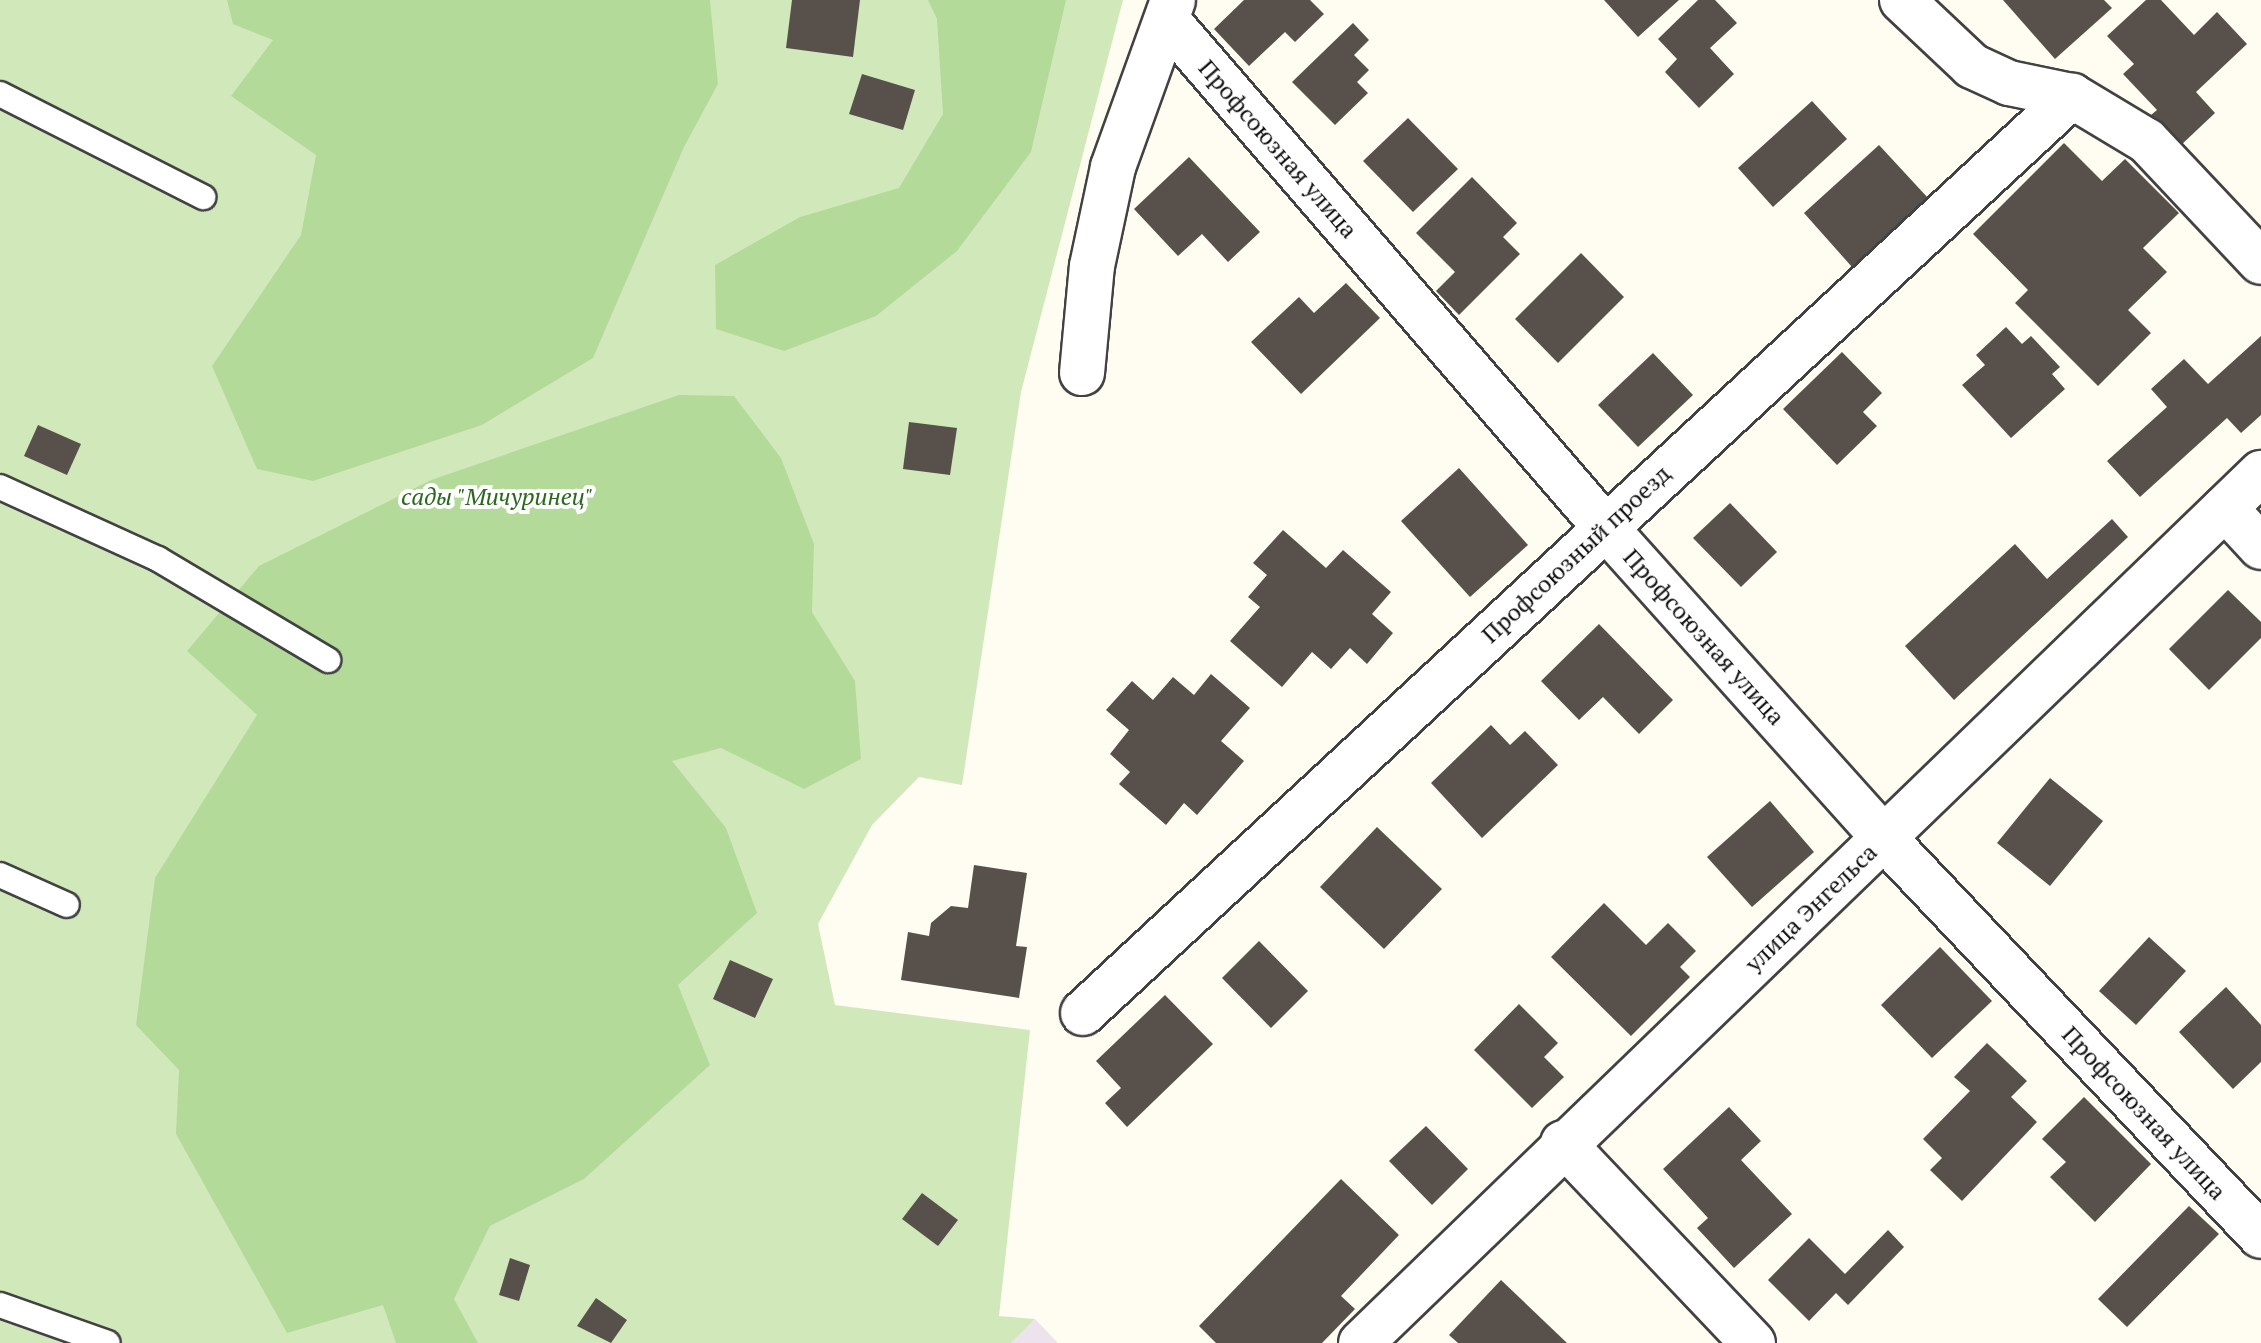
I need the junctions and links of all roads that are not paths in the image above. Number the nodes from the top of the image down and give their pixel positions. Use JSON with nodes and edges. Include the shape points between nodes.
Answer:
{"nodes":[{"id":1,"x":1902,"y":0,"type":"edge"},
{"id":2,"x":1170,"y":10,"type":"edge"},
{"id":3,"x":0,"y":94,"type":"edge"},
{"id":4,"x":2072,"y":96,"type":"junction"},
{"id":5,"x":203,"y":197,"type":"dead end"},
{"id":6,"x":2261,"y":262,"type":"edge"},
{"id":7,"x":1082,"y":373,"type":"dead end"},
{"id":8,"x":2261,"y":473,"type":"edge"},
{"id":9,"x":0,"y":487,"type":"edge"},
{"id":10,"x":2225,"y":508,"type":"junction"},
{"id":11,"x":1605,"y":527,"type":"junction"},
{"id":12,"x":2261,"y":547,"type":"edge"},
{"id":13,"x":328,"y":660,"type":"dead end"},
{"id":14,"x":1884,"y":838,"type":"junction"},
{"id":15,"x":0,"y":875,"type":"edge"},
{"id":16,"x":67,"y":905,"type":"dead end"},
{"id":17,"x":1083,"y":1013,"type":"dead end"},
{"id":18,"x":1563,"y":1143,"type":"junction"},
{"id":19,"x":2261,"y":1236,"type":"edge"},
{"id":20,"x":0,"y":1305,"type":"edge"},
{"id":21,"x":108,"y":1343,"type":"edge"},
{"id":22,"x":1361,"y":1343,"type":"edge"},
{"id":23,"x":1753,"y":1343,"type":"edge"}],
"edges":[{"from":1,"to":4,"type":"street","via":[[1972,66],[2009,83]]},
{"from":2,"to":7,"type":"street","via":[[1113,167],[1092,266]]},
{"from":2,"to":11,"type":"street","name":"Профсоюзная улица"},
{"from":3,"to":5,"type":"lane"},
{"from":4,"to":6,"type":"street","via":[[2147,141]]},
{"from":4,"to":11,"type":"street","name":"Профсоюзный проезд"},
{"from":8,"to":10,"type":"street","name":"улица Энгельса"},
{"from":9,"to":13,"type":"lane","via":[[158,559]]},
{"from":10,"to":12,"type":"street"},
{"from":10,"to":14,"type":"street","name":"улица Энгельса"},
{"from":11,"to":14,"type":"street","name":"Профсоюзная улица"},
{"from":11,"to":17,"type":"street","name":"Профсоюзный проезд"},
{"from":14,"to":18,"type":"street","name":"улица Энгельса"},
{"from":14,"to":19,"type":"street","name":"Профсоюзная улица"},
{"from":15,"to":16,"type":"lane"},
{"from":18,"to":22,"type":"street","name":"улица Энгельса"},
{"from":18,"to":23,"type":"street"},
{"from":20,"to":21,"type":"lane"}]}
